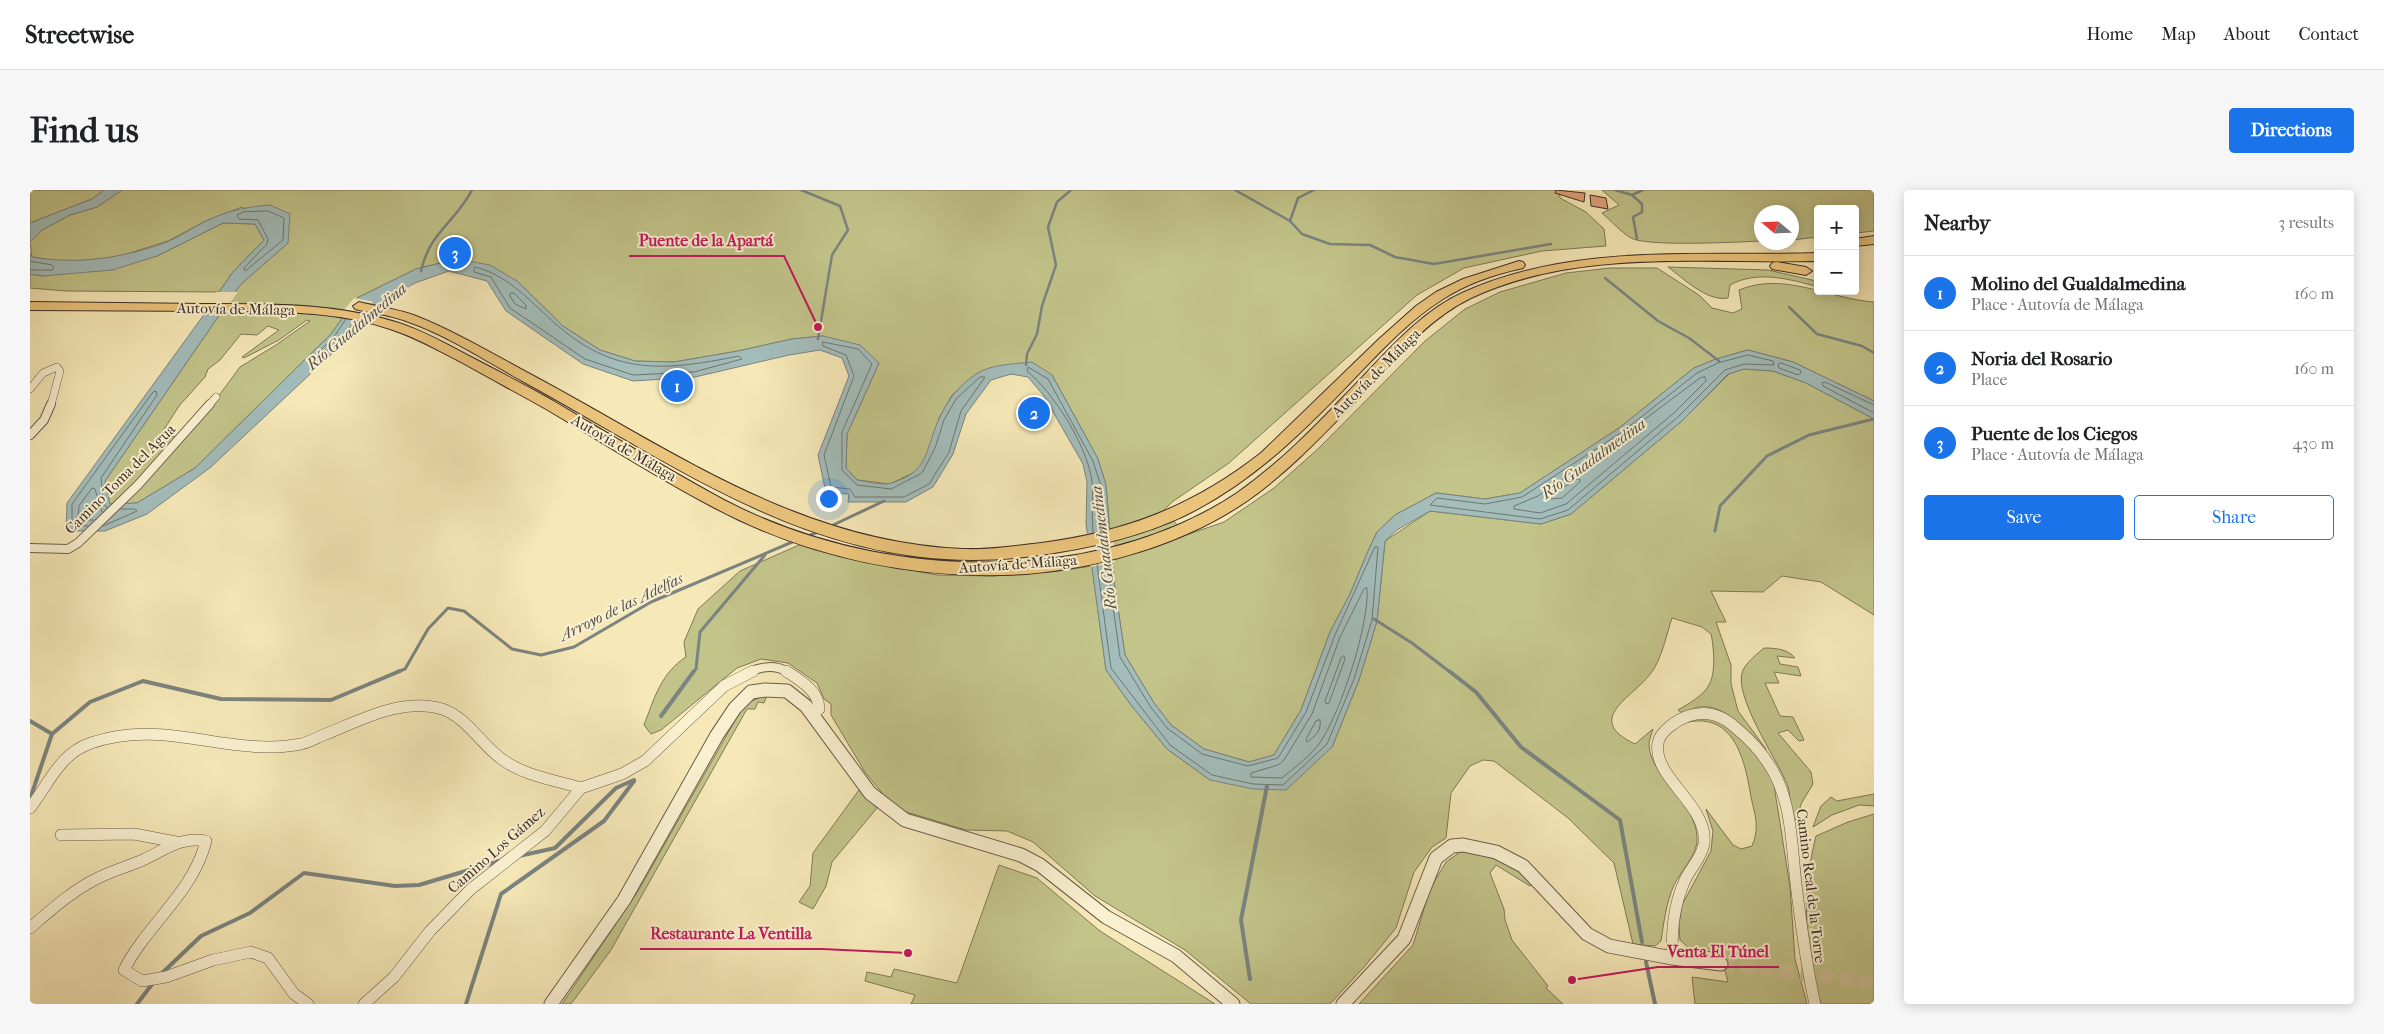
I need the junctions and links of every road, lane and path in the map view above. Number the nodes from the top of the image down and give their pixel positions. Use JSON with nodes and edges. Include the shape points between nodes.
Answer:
{"nodes":[{"id":1,"x":1874,"y":240,"type":"edge"},
{"id":2,"x":1859,"y":242,"type":"edge"},
{"id":3,"x":1814,"y":247,"type":"edge"},
{"id":4,"x":1874,"y":252,"type":"edge"},
{"id":5,"x":1859,"y":254,"type":"edge"},
{"id":6,"x":1814,"y":257,"type":"edge"},
{"id":7,"x":1702,"y":259,"type":"junction"},
{"id":8,"x":1814,"y":262,"type":"edge"},
{"id":9,"x":30,"y":296,"type":"edge"},
{"id":10,"x":181,"y":303,"type":"junction"},
{"id":11,"x":290,"y":303,"type":"junction"},
{"id":12,"x":30,"y":306,"type":"edge"},
{"id":13,"x":30,"y":389,"type":"edge"},
{"id":14,"x":216,"y":397,"type":"dead end"},
{"id":15,"x":30,"y":435,"type":"edge"},
{"id":16,"x":30,"y":548,"type":"edge"},
{"id":17,"x":910,"y":557,"type":"junction"},
{"id":18,"x":1016,"y":559,"type":"junction"},
{"id":19,"x":813,"y":714,"type":"junction"},
{"id":20,"x":581,"y":788,"type":"junction"},
{"id":21,"x":30,"y":808,"type":"edge"},
{"id":22,"x":61,"y":834,"type":"dead end"},
{"id":23,"x":176,"y":842,"type":"junction"},
{"id":24,"x":30,"y":928,"type":"edge"},
{"id":25,"x":1672,"y":958,"type":"junction"},
{"id":26,"x":1720,"y":964,"type":"tunnel mouth"},
{"id":27,"x":142,"y":981,"type":"joint"},
{"id":28,"x":308,"y":1004,"type":"edge"},
{"id":29,"x":364,"y":1004,"type":"edge"},
{"id":30,"x":551,"y":1004,"type":"edge"},
{"id":31,"x":1233,"y":1004,"type":"edge"},
{"id":32,"x":1343,"y":1004,"type":"edge"},
{"id":33,"x":1815,"y":1004,"type":"edge"}],
"edges":[{"from":1,"to":2,"type":"highway"},
{"from":3,"to":18,"type":"highway","name":"Autovía de Málaga","via":[[1576,254],[1482,275],[1449,290],[1402,324],[1306,420],[1240,478],[1211,498],[1170,518]]},
{"from":4,"to":5,"type":"highway"},
{"from":6,"to":7,"type":"highway","name":"Autovía de Málaga"},
{"from":7,"to":8,"type":"highway","via":[[1806,271],[1803,263]]},
{"from":7,"to":18,"type":"highway","name":"Autovía de Málaga","via":[[1617,260],[1558,266],[1496,283],[1464,297],[1425,324],[1284,464],[1220,512],[1181,530],[1092,558]]},
{"from":9,"to":10,"type":"highway","name":"Autovía de Málaga"},
{"from":10,"to":11,"type":"highway","name":"Autovía de Málaga"},
{"from":10,"to":12,"type":"highway","name":"Autovía de Málaga"},
{"from":11,"to":17,"type":"highway","name":"Autovía de Málaga","via":[[399,327],[435,343],[721,504],[785,533],[828,547]]},
{"from":11,"to":17,"type":"highway","name":"Autovía de Málaga","via":[[344,303],[410,318],[530,379],[731,492],[810,524]]},
{"from":13,"to":15,"type":"street","via":[[43,373],[57,367],[60,371],[44,423]]},
{"from":14,"to":16,"type":"street","name":"Camino Toma del Agua","via":[[138,484],[78,543],[68,549]]},
{"from":17,"to":18,"type":"highway","name":"Autovía de Málaga","via":[[971,570]]},
{"from":19,"to":20,"type":"street","via":[[819,709],[819,702],[805,683],[782,670],[761,667],[724,686],[645,761],[622,774]]},
{"from":19,"to":30,"type":"street","via":[[787,691],[751,692],[735,708],[624,900]]},
{"from":19,"to":31,"type":"street","via":[[870,793],[904,820],[1021,855],[1106,917],[1176,956]]},
{"from":20,"to":21,"type":"street","via":[[534,774],[503,760],[443,709],[415,707],[379,713],[301,744],[256,747],[144,732],[109,738],[74,751]]},
{"from":20,"to":29,"type":"street","name":"Camino Los Gámez","via":[[545,831],[471,889],[430,931],[394,977]]},
{"from":22,"to":23,"type":"street","via":[[132,833],[155,835]]},
{"from":23,"to":24,"type":"street","via":[[148,858],[93,881],[53,907]]},
{"from":23,"to":27,"type":"street","via":[[195,837],[206,841],[204,856],[170,907],[137,947],[124,970]]},
{"from":25,"to":26,"type":"street"},
{"from":25,"to":32,"type":"street","via":[[1609,946],[1588,934],[1524,866],[1496,852],[1452,846],[1436,858],[1404,939]]},
{"from":25,"to":33,"type":"street","name":"Camino Real de la Torre","via":[[1674,905],[1704,844],[1704,830],[1664,766],[1658,754],[1658,743],[1664,732],[1679,720],[1708,712],[1730,722],[1745,735],[1774,771],[1784,792],[1793,839],[1805,964]]},
{"from":27,"to":28,"type":"street","via":[[250,952],[268,958],[294,994]]}]}
